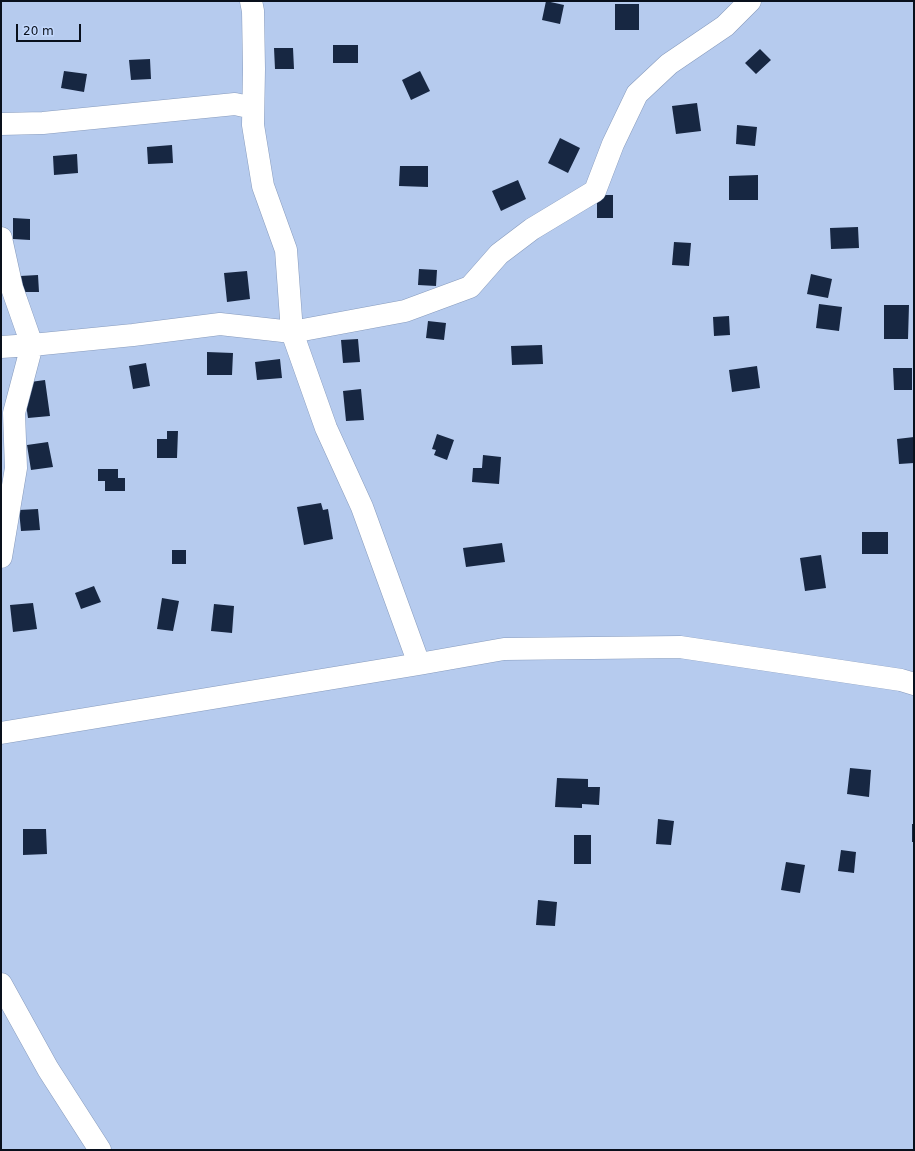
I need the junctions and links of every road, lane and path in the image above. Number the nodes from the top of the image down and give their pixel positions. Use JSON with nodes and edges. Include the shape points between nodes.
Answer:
{"nodes":[{"id":1,"x":251,"y":1,"type":"edge"},
{"id":2,"x":750,"y":1,"type":"edge"},
{"id":3,"x":253,"y":108,"type":"junction"},
{"id":4,"x":1,"y":124,"type":"edge"},
{"id":5,"x":1,"y":238,"type":"edge"},
{"id":6,"x":292,"y":332,"type":"junction"},
{"id":7,"x":32,"y":345,"type":"junction"},
{"id":8,"x":1,"y":347,"type":"edge"},
{"id":9,"x":1,"y":557,"type":"edge"},
{"id":10,"x":419,"y":664,"type":"junction"},
{"id":11,"x":914,"y":684,"type":"edge"},
{"id":12,"x":1,"y":733,"type":"edge"},
{"id":13,"x":1,"y":984,"type":"edge"},
{"id":14,"x":100,"y":1150,"type":"edge"}],
"edges":[{"from":1,"to":3,"type":"street"},
{"from":2,"to":6,"type":"street","via":[[725,26],[669,64],[637,94],[613,144],[595,192],[532,229],[504,250],[470,287],[405,311]]},
{"from":3,"to":4,"type":"street","via":[[235,104],[43,123]]},
{"from":3,"to":6,"type":"street","via":[[262,186],[286,250]]},
{"from":5,"to":7,"type":"street","via":[[12,288]]},
{"from":6,"to":7,"type":"street","via":[[220,324]]},
{"from":6,"to":10,"type":"street","via":[[326,428],[362,507]]},
{"from":7,"to":8,"type":"street"},
{"from":7,"to":9,"type":"street","via":[[14,413],[16,468]]},
{"from":10,"to":11,"type":"street","via":[[504,649],[680,647]]},
{"from":10,"to":12,"type":"street"},
{"from":13,"to":14,"type":"street","via":[[48,1069]]}]}
